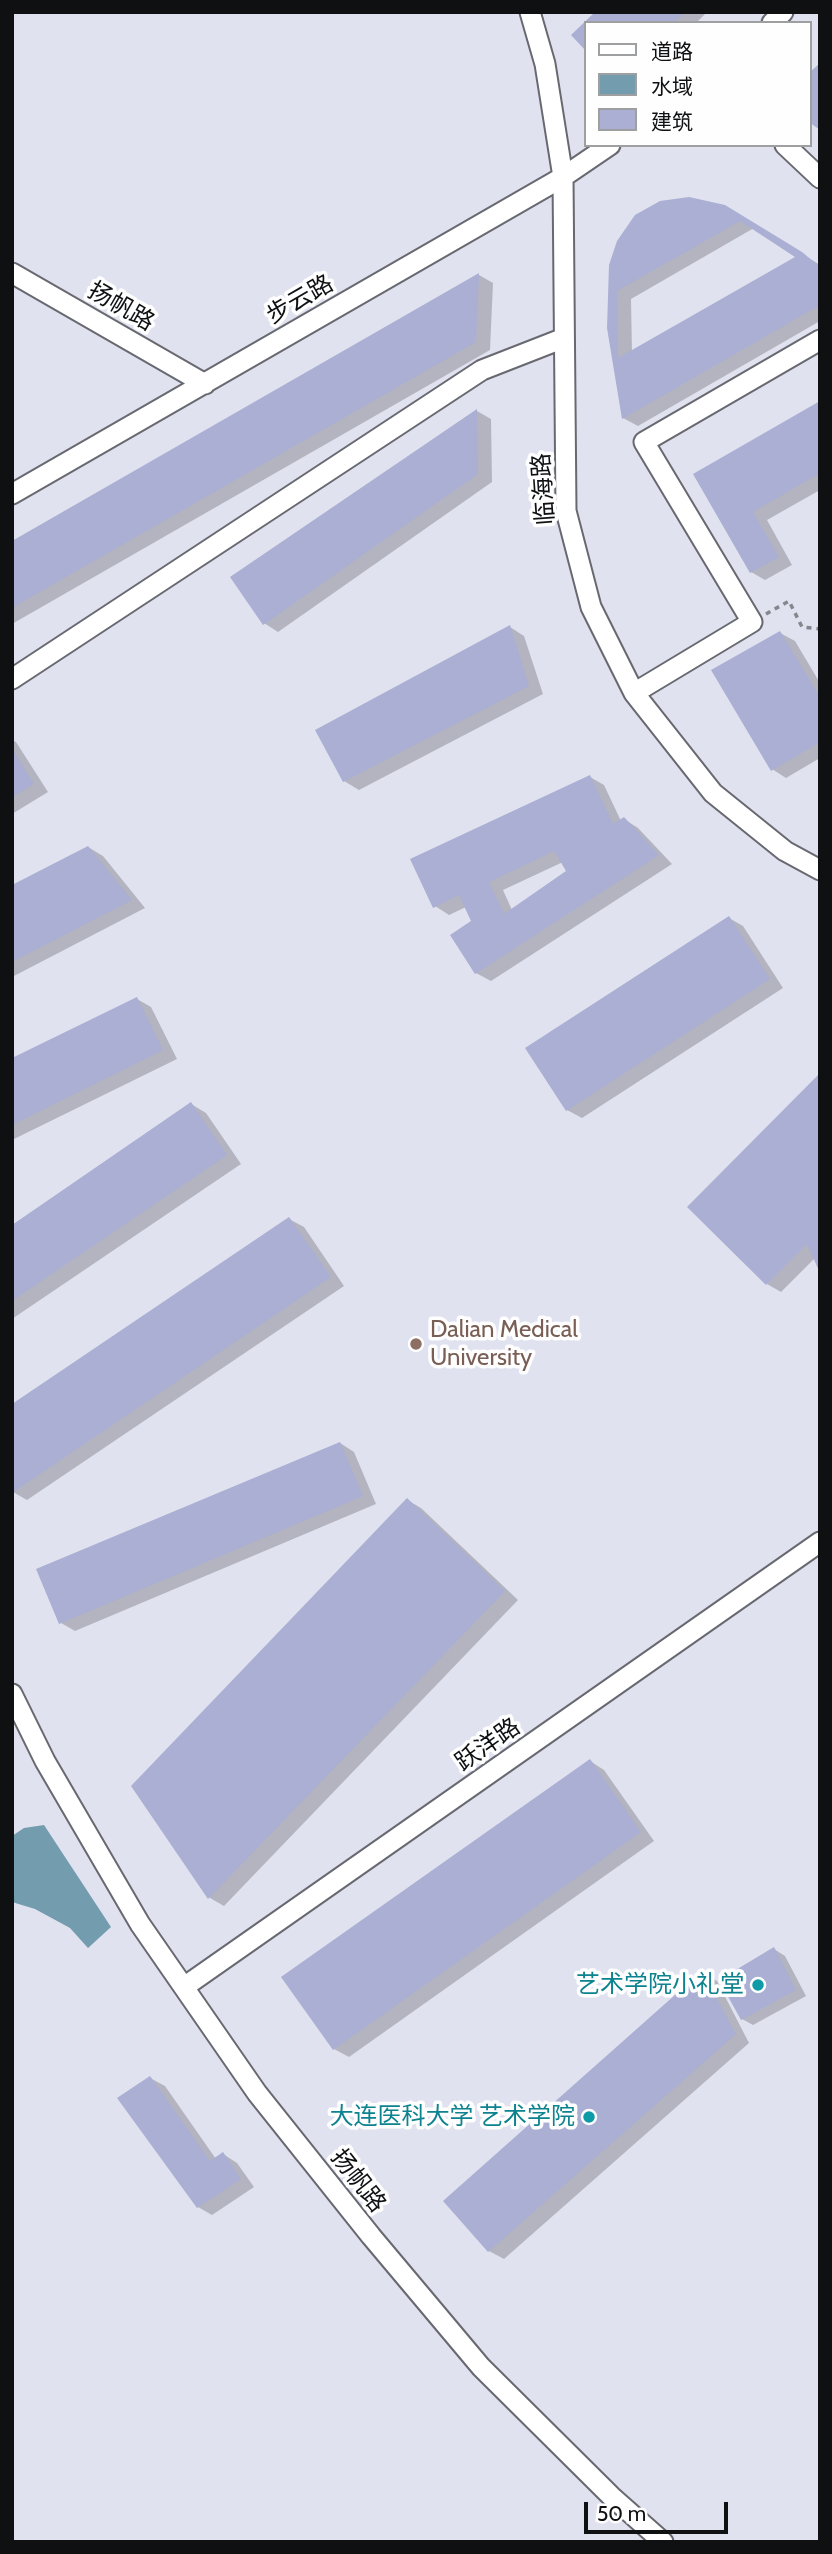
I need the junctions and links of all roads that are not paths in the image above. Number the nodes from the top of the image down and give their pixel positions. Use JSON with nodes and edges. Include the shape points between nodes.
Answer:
{"nodes":[{"id":1,"x":530,"y":12,"type":"edge"},
{"id":2,"x":607,"y":147,"type":"edge"},
{"id":3,"x":787,"y":147,"type":"edge"},
{"id":4,"x":563,"y":177,"type":"junction"},
{"id":5,"x":820,"y":178,"type":"edge"},
{"id":6,"x":12,"y":273,"type":"edge"},
{"id":7,"x":564,"y":338,"type":"junction"},
{"id":8,"x":820,"y":340,"type":"edge"},
{"id":9,"x":205,"y":384,"type":"junction"},
{"id":10,"x":12,"y":494,"type":"edge"},
{"id":11,"x":12,"y":679,"type":"edge"},
{"id":12,"x":634,"y":693,"type":"junction"},
{"id":13,"x":820,"y":870,"type":"edge"},
{"id":14,"x":820,"y":1542,"type":"edge"},
{"id":15,"x":12,"y":1694,"type":"edge"},
{"id":16,"x":184,"y":1987,"type":"junction"},
{"id":17,"x":663,"y":2542,"type":"edge"}],
"edges":[{"from":1,"to":4,"type":"street","name":"临海路","via":[[545,64]]},
{"from":2,"to":4,"type":"street","name":"步云路"},
{"from":3,"to":5,"type":"street"},
{"from":4,"to":7,"type":"street","name":"临海路"},
{"from":4,"to":9,"type":"street","name":"步云路"},
{"from":6,"to":9,"type":"street","name":"扬帆路"},
{"from":7,"to":11,"type":"street","via":[[482,370]]},
{"from":7,"to":12,"type":"street","name":"临海路","via":[[566,511],[591,607]]},
{"from":8,"to":12,"type":"street","via":[[645,442],[752,622]]},
{"from":9,"to":10,"type":"street","name":"步云路"},
{"from":12,"to":13,"type":"street","name":"临海路","via":[[713,793],[785,851]]},
{"from":14,"to":16,"type":"street","name":"跃洋路"},
{"from":15,"to":16,"type":"street","name":"扬帆路","via":[[140,1924]]},
{"from":16,"to":17,"type":"street","name":"扬帆路","via":[[257,2093],[481,2367]]}]}
